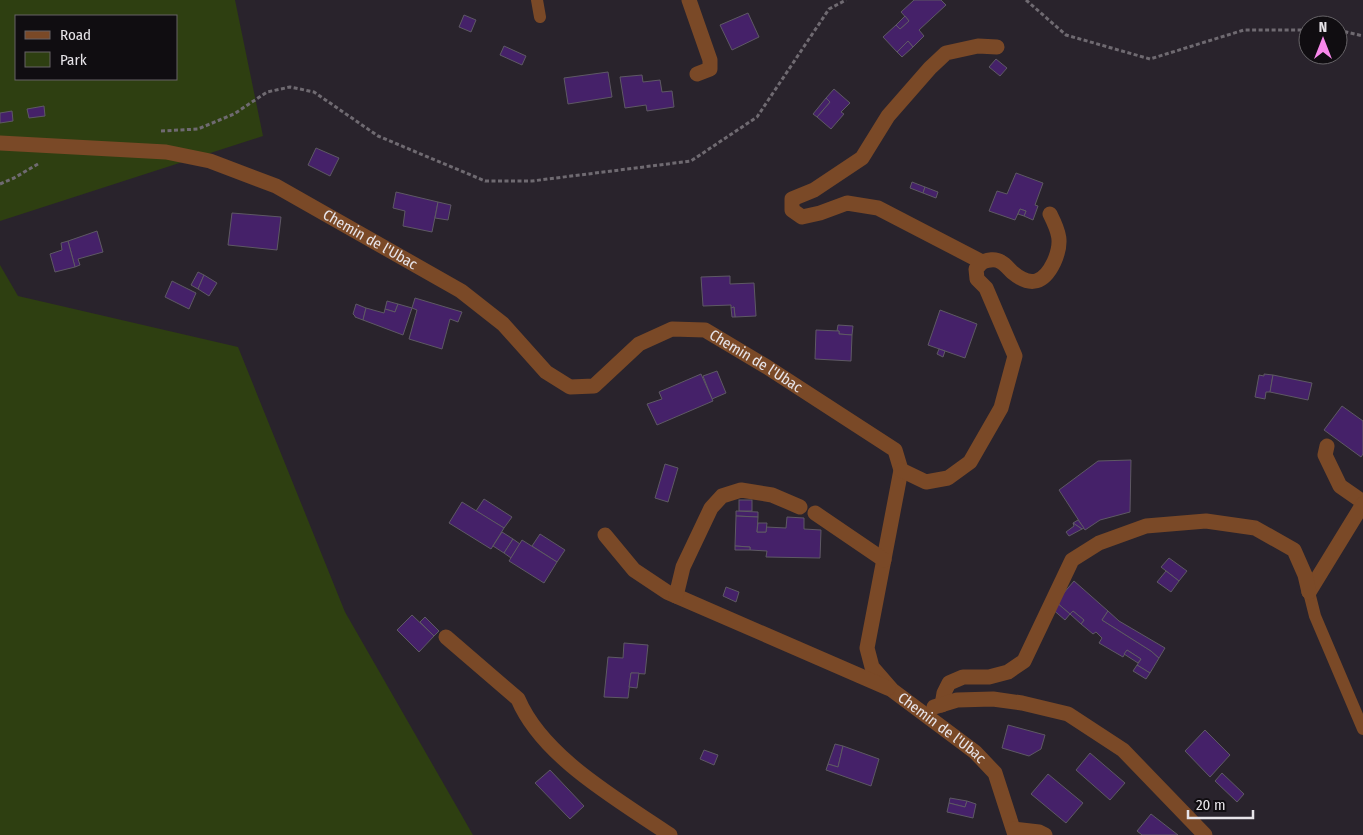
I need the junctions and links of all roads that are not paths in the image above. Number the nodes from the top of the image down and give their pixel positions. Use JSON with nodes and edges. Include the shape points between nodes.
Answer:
{"nodes":[{"id":1,"x":537,"y":0,"type":"edge"},
{"id":2,"x":689,"y":0,"type":"edge"},
{"id":3,"x":540,"y":17,"type":"dead end"},
{"id":4,"x":997,"y":47,"type":"dead end"},
{"id":5,"x":697,"y":74,"type":"dead end"},
{"id":6,"x":0,"y":143,"type":"edge"},
{"id":7,"x":1050,"y":214,"type":"dead end"},
{"id":8,"x":982,"y":262,"type":"junction"},
{"id":9,"x":1327,"y":446,"type":"dead end"},
{"id":10,"x":901,"y":470,"type":"junction"},
{"id":11,"x":1363,"y":503,"type":"edge"},
{"id":12,"x":800,"y":507,"type":"dead end"},
{"id":13,"x":815,"y":513,"type":"dead end"},
{"id":14,"x":605,"y":535,"type":"dead end"},
{"id":15,"x":884,"y":560,"type":"junction"},
{"id":16,"x":1309,"y":592,"type":"junction"},
{"id":17,"x":676,"y":596,"type":"junction"},
{"id":18,"x":446,"y":637,"type":"dead end"},
{"id":19,"x":892,"y":690,"type":"junction"},
{"id":20,"x":942,"y":705,"type":"junction"},
{"id":21,"x":920,"y":711,"type":"junction"},
{"id":22,"x":1363,"y":729,"type":"edge"},
{"id":23,"x":1014,"y":832,"type":"edge"},
{"id":24,"x":670,"y":835,"type":"edge"},
{"id":25,"x":1045,"y":835,"type":"edge"},
{"id":26,"x":1205,"y":835,"type":"edge"}],
"edges":[{"from":1,"to":3,"type":"lane"},
{"from":2,"to":5,"type":"street","via":[[710,60],[710,69]]},
{"from":4,"to":8,"type":"street","via":[[978,46],[946,54],[888,116],[862,158],[814,190],[792,199],[792,210],[802,217],[847,203],[878,208]]},
{"from":6,"to":10,"type":"street","name":"Chemin de l'Ubac","via":[[166,152],[210,162],[276,186],[461,291],[503,324],[546,372],[570,387],[594,386],[639,344],[672,329],[705,330],[895,450]]},
{"from":7,"to":8,"type":"street","via":[[1059,233],[1059,252],[1047,276],[1036,282],[1024,281],[1001,261]]},
{"from":8,"to":10,"type":"street","via":[[976,269],[977,279],[986,288],[1015,356],[1001,408],[970,462],[948,478],[926,482]]},
{"from":9,"to":11,"type":"street","via":[[1325,455],[1340,486]]},
{"from":10,"to":15,"type":"street","name":"Chemin de l'Ubac"},
{"from":11,"to":16,"type":"street"},
{"from":12,"to":17,"type":"street","via":[[772,495],[741,490],[722,496],[711,508],[683,567]]},
{"from":13,"to":15,"type":"street"},
{"from":14,"to":17,"type":"street","via":[[634,570]]},
{"from":15,"to":19,"type":"street","name":"Chemin de l'Ubac","via":[[867,648],[872,667]]},
{"from":16,"to":20,"type":"street","via":[[1294,550],[1255,528],[1206,521],[1146,526],[1099,543],[1072,560],[1024,661],[1008,672],[989,677],[962,677],[949,683]]},
{"from":16,"to":22,"type":"lane","via":[[1314,616]]},
{"from":17,"to":19,"type":"street"},
{"from":18,"to":24,"type":"street","via":[[518,699],[524,713],[551,746],[577,771]]},
{"from":19,"to":21,"type":"street","name":"Chemin de l'Ubac"},
{"from":20,"to":21,"type":"street"},
{"from":20,"to":26,"type":"street","via":[[957,700],[993,699],[1068,714],[1123,750]]},
{"from":21,"to":23,"type":"street","name":"Chemin de l'Ubac","via":[[975,752],[995,773]]},
{"from":23,"to":25,"type":"street"}]}
